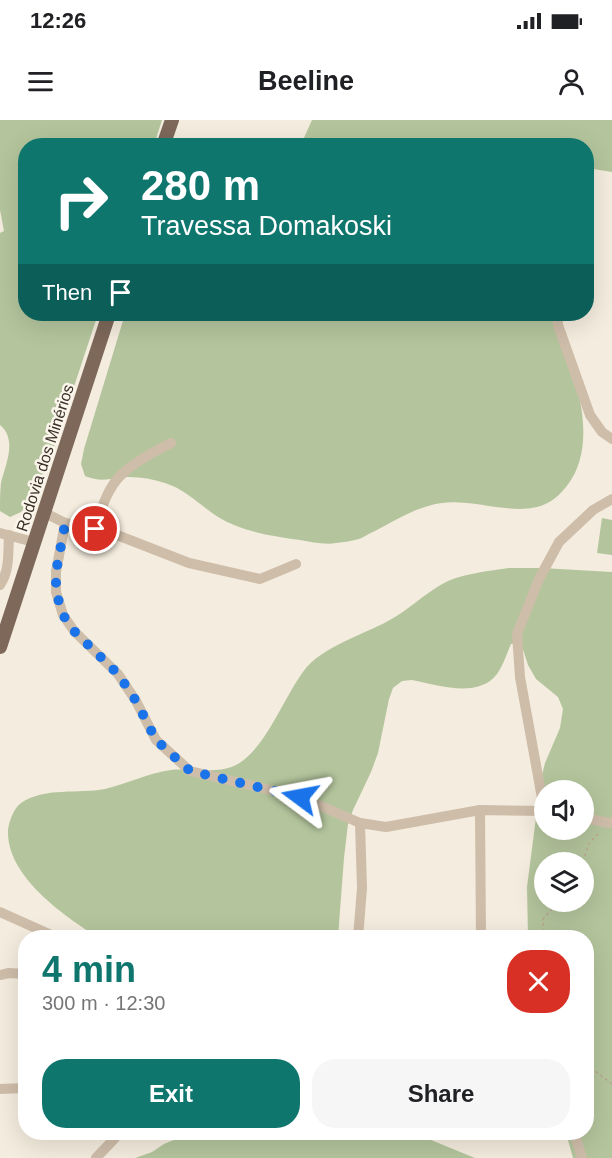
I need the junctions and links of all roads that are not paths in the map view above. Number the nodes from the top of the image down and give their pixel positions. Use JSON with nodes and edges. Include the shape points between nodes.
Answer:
{"nodes":[{"id":1,"x":172,"y":120,"type":"edge"},
{"id":2,"x":166,"y":138,"type":"edge"},
{"id":3,"x":107,"y":321,"type":"edge"},
{"id":4,"x":558,"y":321,"type":"edge"},
{"id":5,"x":612,"y":439,"type":"edge"},
{"id":6,"x":171,"y":443,"type":"dead end"},
{"id":7,"x":612,"y":499,"type":"edge"},
{"id":8,"x":45,"y":513,"type":"junction"},
{"id":9,"x":65,"y":524,"type":"junction"},
{"id":10,"x":95,"y":529,"type":"junction"},
{"id":11,"x":4,"y":534,"type":"edge"},
{"id":12,"x":34,"y":542,"type":"junction"},
{"id":13,"x":5,"y":551,"type":"edge"},
{"id":14,"x":296,"y":564,"type":"dead end"},
{"id":15,"x":0,"y":585,"type":"edge"},
{"id":16,"x":0,"y":647,"type":"edge"},
{"id":17,"x":539,"y":780,"type":"edge"},
{"id":18,"x":480,"y":810,"type":"junction"},
{"id":19,"x":534,"y":810,"type":"edge"},
{"id":20,"x":594,"y":820,"type":"edge"},
{"id":21,"x":610,"y":822,"type":"edge"},
{"id":22,"x":360,"y":823,"type":"junction"},
{"id":23,"x":0,"y":912,"type":"edge"},
{"id":24,"x":40,"y":930,"type":"edge"},
{"id":25,"x":359,"y":930,"type":"edge"},
{"id":26,"x":481,"y":930,"type":"edge"},
{"id":27,"x":18,"y":973,"type":"edge"},
{"id":28,"x":0,"y":975,"type":"edge"},
{"id":29,"x":18,"y":1088,"type":"edge"},
{"id":30,"x":0,"y":1089,"type":"edge"},
{"id":31,"x":113,"y":1140,"type":"edge"},
{"id":32,"x":574,"y":1140,"type":"edge"},
{"id":33,"x":96,"y":1158,"type":"edge"},
{"id":34,"x":582,"y":1158,"type":"edge"}],
"edges":[{"from":1,"to":2,"type":"main road"},
{"from":3,"to":8,"type":"main road","name":"Rodovia dos Minérios"},
{"from":4,"to":5,"type":"street","via":[[590,415]]},
{"from":6,"to":10,"type":"street","via":[[121,474]]},
{"from":7,"to":17,"type":"street","via":[[593,510],[559,542],[517,634],[520,677]]},
{"from":8,"to":9,"type":"street"},
{"from":8,"to":12,"type":"main road","name":"Rodovia dos Minérios"},
{"from":9,"to":10,"type":"street"},
{"from":9,"to":22,"type":"street","via":[[56,572],[56,592],[63,615],[118,674],[156,740],[190,771],[300,797]]},
{"from":10,"to":14,"type":"street","via":[[189,563],[260,579]]},
{"from":11,"to":12,"type":"street"},
{"from":11,"to":13,"type":"street"},
{"from":12,"to":16,"type":"main road","name":"Rodovia dos Minérios"},
{"from":13,"to":15,"type":"street","via":[[8,565]]},
{"from":18,"to":19,"type":"street"},
{"from":18,"to":22,"type":"street","via":[[387,827]]},
{"from":18,"to":26,"type":"street"},
{"from":20,"to":21,"type":"street"},
{"from":22,"to":25,"type":"street"},
{"from":23,"to":24,"type":"street"},
{"from":27,"to":28,"type":"street"},
{"from":29,"to":30,"type":"street"},
{"from":31,"to":33,"type":"street"},
{"from":32,"to":34,"type":"street"}]}
